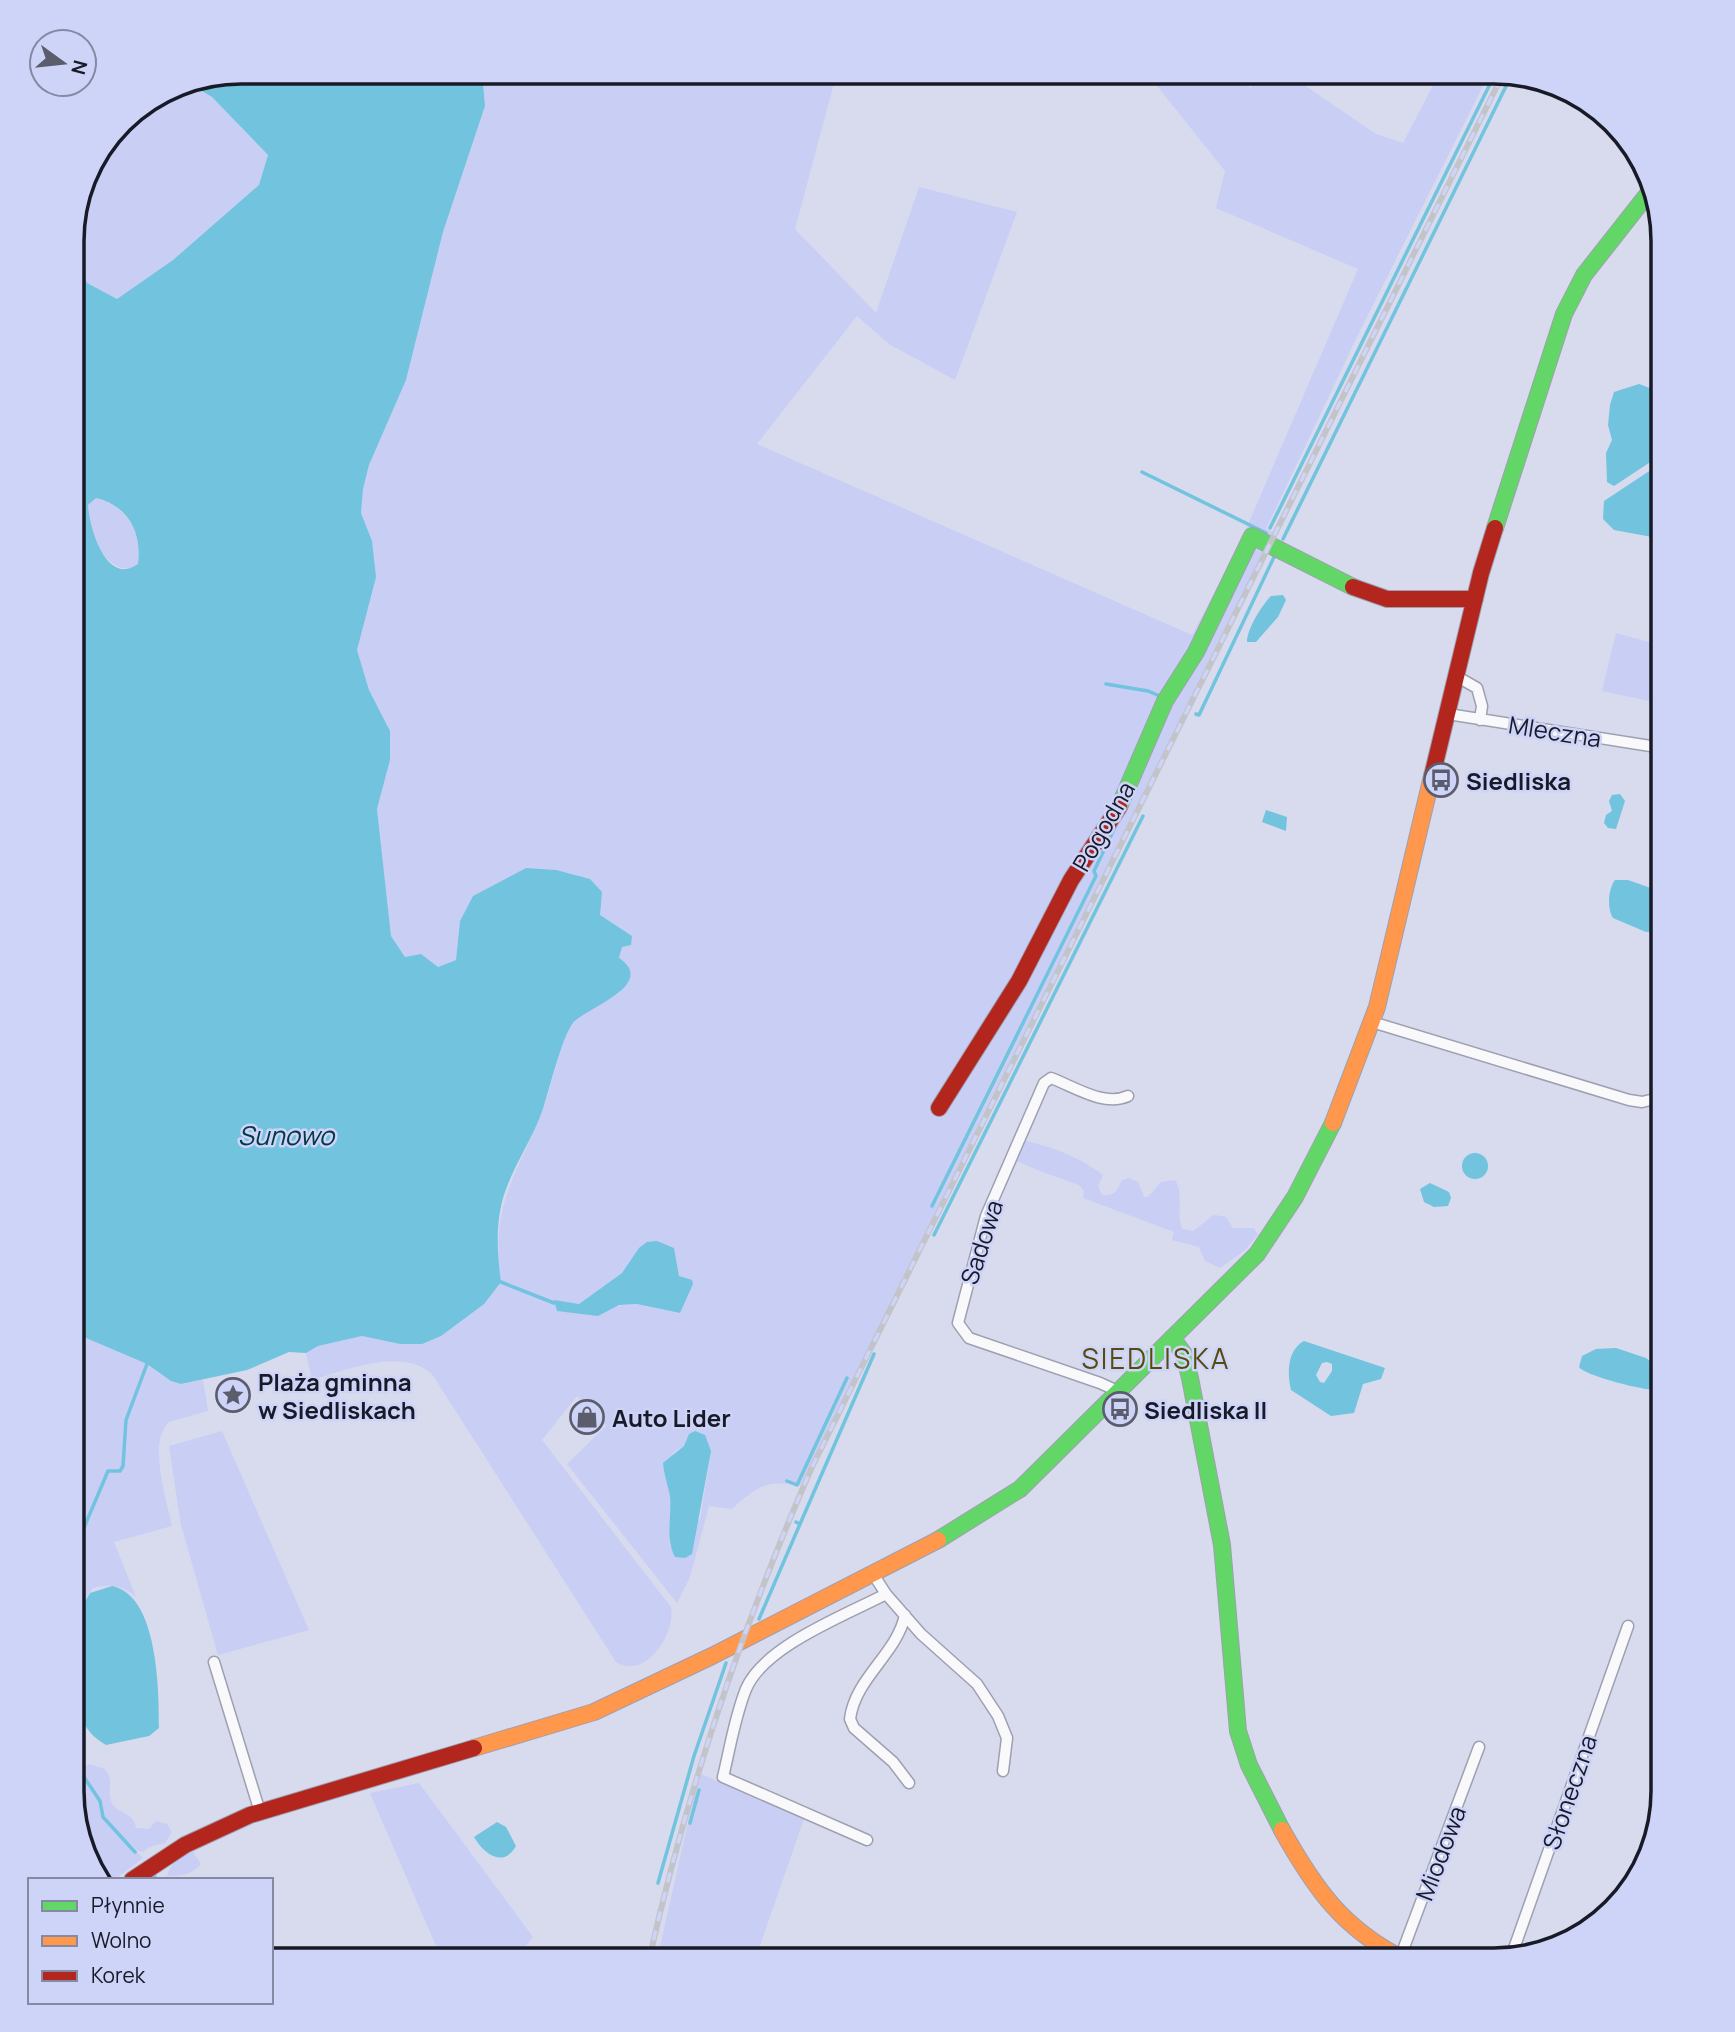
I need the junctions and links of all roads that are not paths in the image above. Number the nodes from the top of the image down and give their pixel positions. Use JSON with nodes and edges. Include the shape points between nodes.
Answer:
{"nodes":[{"id":1,"x":1645,"y":198,"type":"edge"},
{"id":2,"x":1475,"y":598,"type":"junction"},
{"id":3,"x":1456,"y":676,"type":"junction"},
{"id":4,"x":1448,"y":715,"type":"junction"},
{"id":5,"x":1480,"y":720,"type":"junction"},
{"id":6,"x":1651,"y":746,"type":"edge"},
{"id":7,"x":1373,"y":1022,"type":"junction"},
{"id":8,"x":1128,"y":1096,"type":"dead end"},
{"id":9,"x":1651,"y":1100,"type":"edge"},
{"id":10,"x":939,"y":1108,"type":"dead end"},
{"id":11,"x":1172,"y":1338,"type":"junction"},
{"id":12,"x":1114,"y":1395,"type":"junction"},
{"id":13,"x":873,"y":1574,"type":"junction"},
{"id":14,"x":886,"y":1594,"type":"junction"},
{"id":15,"x":905,"y":1615,"type":"junction"},
{"id":16,"x":1628,"y":1626,"type":"dead end"},
{"id":17,"x":214,"y":1661,"type":"dead end"},
{"id":18,"x":1479,"y":1747,"type":"dead end"},
{"id":19,"x":1003,"y":1771,"type":"dead end"},
{"id":20,"x":909,"y":1783,"type":"dead end"},
{"id":21,"x":260,"y":1812,"type":"junction"},
{"id":22,"x":867,"y":1840,"type":"dead end"},
{"id":23,"x":135,"y":1878,"type":"edge"},
{"id":24,"x":1515,"y":1947,"type":"edge"},
{"id":25,"x":1384,"y":1948,"type":"edge"},
{"id":26,"x":1407,"y":1948,"type":"edge"}],
"edges":[{"from":1,"to":2,"type":"main road","via":[[1584,275],[1564,314]]},
{"from":2,"to":3,"type":"main road"},
{"from":2,"to":10,"type":"main road","name":"Pogodna","via":[[1387,599],[1370,595],[1252,536],[1196,652],[1165,701],[1119,807],[1071,880],[1019,981]]},
{"from":3,"to":4,"type":"main road"},
{"from":3,"to":5,"type":"street","via":[[1477,688]]},
{"from":4,"to":5,"type":"street","name":"Mleczna"},
{"from":4,"to":7,"type":"main road"},
{"from":5,"to":6,"type":"street","name":"Mleczna"},
{"from":7,"to":9,"type":"street","via":[[1629,1100]]},
{"from":7,"to":11,"type":"main road","via":[[1318,1151],[1272,1234]]},
{"from":8,"to":12,"type":"street","name":"Sadowa","via":[[1104,1099],[1051,1078],[1044,1083],[986,1216],[958,1323],[969,1338],[1100,1383]]},
{"from":11,"to":12,"type":"main road"},
{"from":11,"to":25,"type":"main road","via":[[1184,1354],[1190,1378],[1222,1547],[1234,1701],[1248,1761],[1311,1882],[1352,1929]]},
{"from":12,"to":13,"type":"main road","via":[[1008,1498]]},
{"from":13,"to":14,"type":"street"},
{"from":13,"to":21,"type":"main road","via":[[594,1713]]},
{"from":14,"to":15,"type":"street"},
{"from":14,"to":22,"type":"street","via":[[785,1648],[758,1669],[747,1687],[723,1777]]},
{"from":15,"to":19,"type":"street","via":[[976,1684],[998,1716],[1007,1738]]},
{"from":15,"to":20,"type":"street","via":[[897,1637],[863,1686],[850,1719]]},
{"from":16,"to":24,"type":"street","name":"Słoneczna"},
{"from":17,"to":21,"type":"street"},
{"from":18,"to":26,"type":"street","name":"Miodowa"},
{"from":21,"to":23,"type":"main road","via":[[216,1828]]}]}
